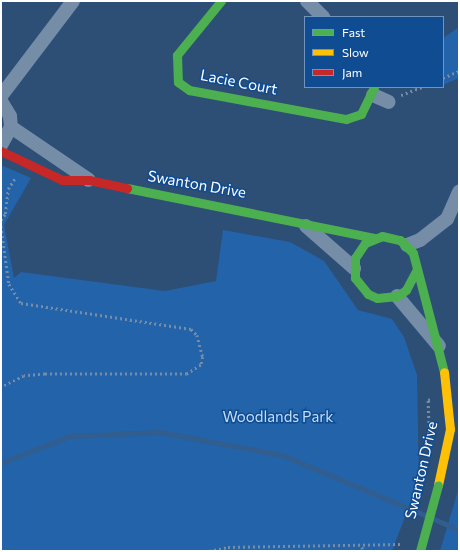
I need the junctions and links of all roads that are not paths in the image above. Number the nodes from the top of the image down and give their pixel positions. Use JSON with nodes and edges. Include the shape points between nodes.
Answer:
{"nodes":[{"id":1,"x":221,"y":1,"type":"edge"},
{"id":2,"x":307,"y":1,"type":"edge"},
{"id":3,"x":67,"y":3,"type":"edge"},
{"id":4,"x":322,"y":16,"type":"edge"},
{"id":5,"x":374,"y":91,"type":"edge"},
{"id":6,"x":1,"y":96,"type":"edge"},
{"id":7,"x":1,"y":100,"type":"edge"},
{"id":8,"x":389,"y":102,"type":"road end"},
{"id":9,"x":11,"y":127,"type":"junction"},
{"id":10,"x":1,"y":145,"type":"edge"},
{"id":11,"x":1,"y":152,"type":"edge"},
{"id":12,"x":89,"y":180,"type":"junction"},
{"id":13,"x":459,"y":192,"type":"edge"},
{"id":14,"x":299,"y":220,"type":"junction"},
{"id":15,"x":374,"y":238,"type":"junction"},
{"id":16,"x":407,"y":245,"type":"junction"},
{"id":17,"x":354,"y":268,"type":"junction"},
{"id":18,"x":416,"y":271,"type":"junction"},
{"id":19,"x":397,"y":296,"type":"junction"},
{"id":20,"x":440,"y":348,"type":"junction"},
{"id":21,"x":420,"y":551,"type":"edge"}],
"edges":[{"from":1,"to":5,"type":"street","name":"Lacie Court","via":[[178,55],[178,82],[189,90],[346,119],[361,114]]},
{"from":2,"to":4,"type":"street"},
{"from":3,"to":6,"type":"street"},
{"from":5,"to":8,"type":"street"},
{"from":7,"to":9,"type":"street","via":[[10,116]]},
{"from":9,"to":10,"type":"street"},
{"from":9,"to":12,"type":"street","name":"Swanton Drive"},
{"from":11,"to":12,"type":"street","name":"Swanton Drive","via":[[62,180]]},
{"from":12,"to":14,"type":"street","name":"Swanton Drive"},
{"from":13,"to":16,"type":"street","via":[[446,220],[420,240]]},
{"from":14,"to":15,"type":"street","name":"Swanton Drive"},
{"from":14,"to":17,"type":"street"},
{"from":15,"to":16,"type":"street","name":"Swanton Drive","via":[[391,237]]},
{"from":15,"to":17,"type":"street","via":[[359,250]]},
{"from":16,"to":18,"type":"street","name":"Swanton Drive","via":[[416,262]]},
{"from":17,"to":19,"type":"street","via":[[358,282],[368,294],[377,298]]},
{"from":18,"to":19,"type":"street","via":[[409,286]]},
{"from":18,"to":20,"type":"street","name":"Swanton Drive"},
{"from":19,"to":20,"type":"street"},
{"from":20,"to":21,"type":"street","name":"Swanton Drive","bridge":true,"via":[[451,415],[438,486]]}]}
